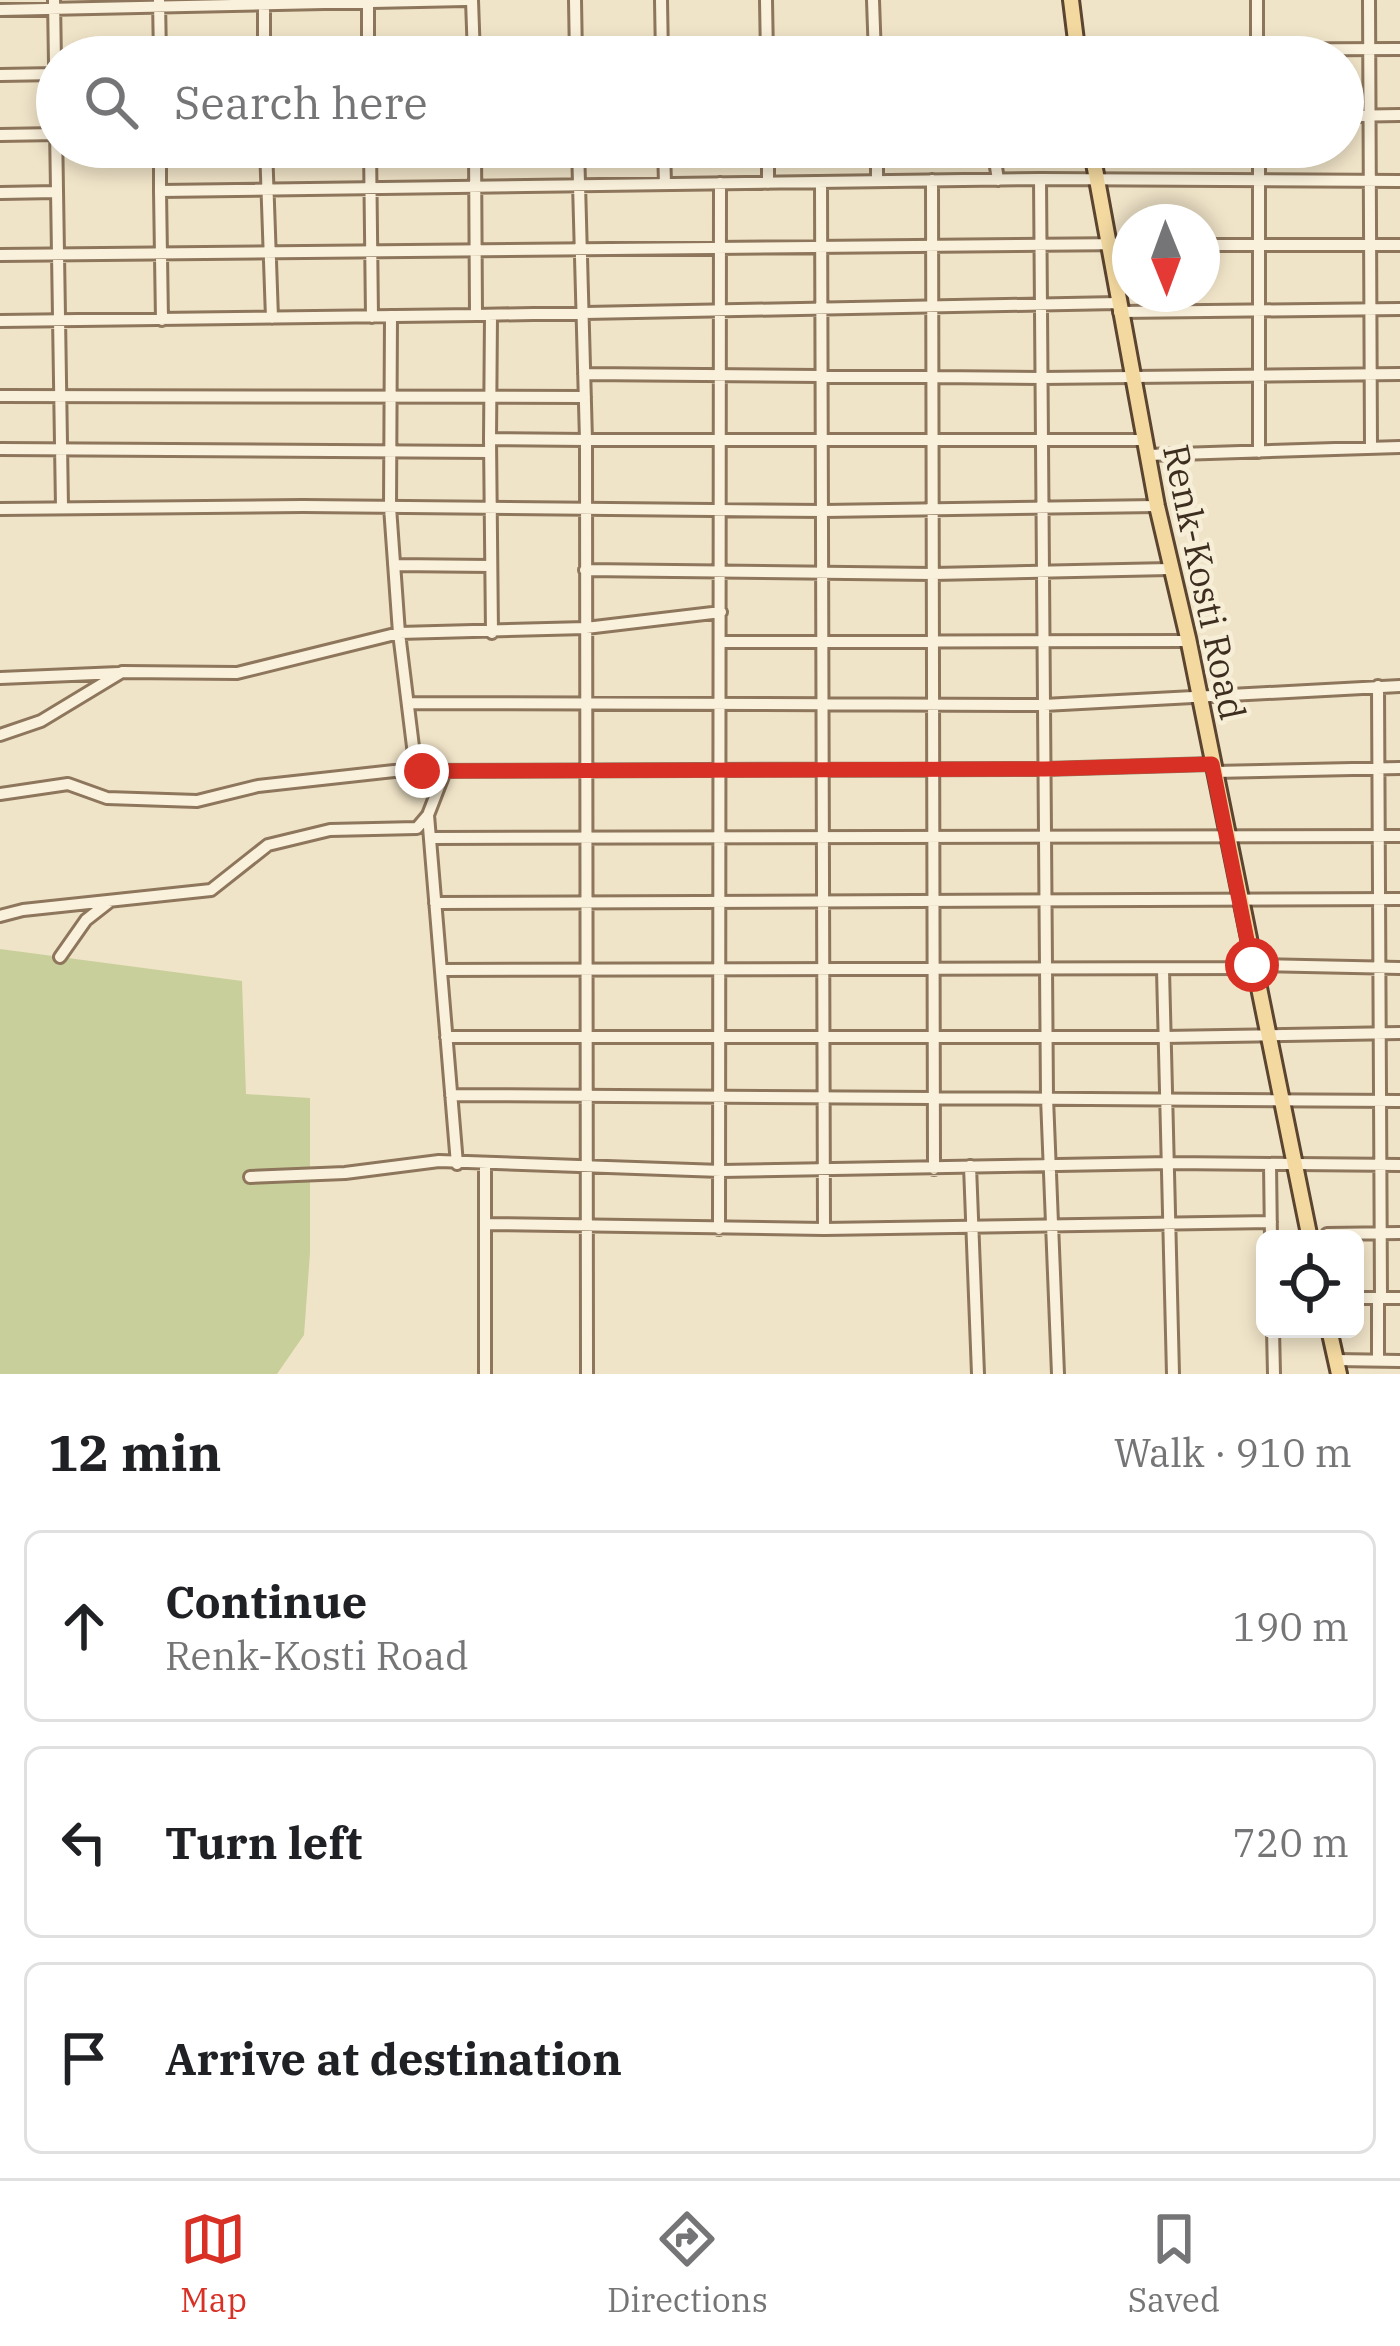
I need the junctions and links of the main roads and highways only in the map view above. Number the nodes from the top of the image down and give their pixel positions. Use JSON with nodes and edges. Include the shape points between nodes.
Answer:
{"nodes":[{"id":1,"x":1071,"y":0,"type":"edge"},
{"id":2,"x":1075,"y":36,"type":"edge"},
{"id":3,"x":1095,"y":168,"type":"edge"},
{"id":4,"x":1308,"y":1230,"type":"edge"}],
"edges":[{"from":1,"to":2,"type":"main road"},
{"from":3,"to":4,"type":"main road","name":"Renk-Kosti Road"}]}
